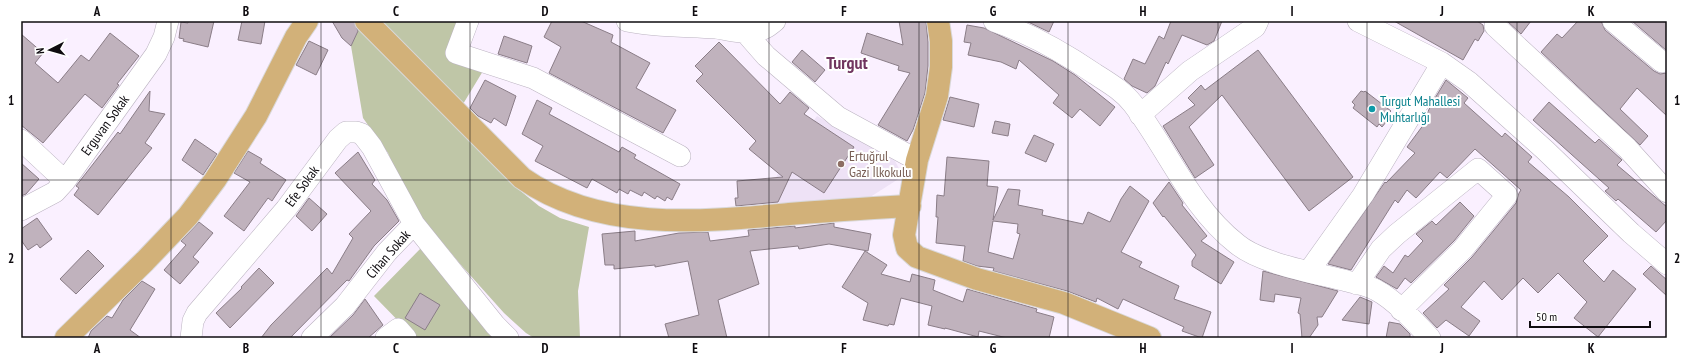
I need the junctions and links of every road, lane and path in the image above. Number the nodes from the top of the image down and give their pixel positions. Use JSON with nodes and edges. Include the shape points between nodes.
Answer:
{"nodes":[{"id":1,"x":168,"y":21,"type":"edge"},
{"id":2,"x":306,"y":21,"type":"edge"},
{"id":3,"x":366,"y":21,"type":"edge"},
{"id":4,"x":468,"y":21,"type":"edge"},
{"id":5,"x":627,"y":21,"type":"edge"},
{"id":6,"x":775,"y":21,"type":"edge"},
{"id":7,"x":938,"y":21,"type":"edge"},
{"id":8,"x":994,"y":21,"type":"edge"},
{"id":9,"x":1258,"y":21,"type":"edge"},
{"id":10,"x":1358,"y":21,"type":"edge"},
{"id":11,"x":1612,"y":21,"type":"edge"},
{"id":12,"x":1495,"y":26,"type":"dead end"},
{"id":13,"x":745,"y":32,"type":"junction"},
{"id":14,"x":1662,"y":62,"type":"dead end"},
{"id":15,"x":1442,"y":63,"type":"junction"},
{"id":16,"x":1140,"y":115,"type":"junction"},
{"id":17,"x":21,"y":140,"type":"edge"},
{"id":18,"x":680,"y":156,"type":"dead end"},
{"id":19,"x":917,"y":160,"type":"junction"},
{"id":20,"x":65,"y":181,"type":"junction"},
{"id":21,"x":1667,"y":192,"type":"edge"},
{"id":22,"x":910,"y":206,"type":"junction"},
{"id":23,"x":21,"y":210,"type":"edge"},
{"id":24,"x":414,"y":224,"type":"junction"},
{"id":25,"x":1667,"y":264,"type":"edge"},
{"id":26,"x":1309,"y":271,"type":"junction"},
{"id":27,"x":1357,"y":284,"type":"junction"},
{"id":28,"x":1401,"y":310,"type":"junction"},
{"id":29,"x":66,"y":338,"type":"edge"},
{"id":30,"x":191,"y":338,"type":"edge"},
{"id":31,"x":312,"y":338,"type":"edge"},
{"id":32,"x":386,"y":338,"type":"edge"},
{"id":33,"x":406,"y":338,"type":"edge"},
{"id":34,"x":508,"y":338,"type":"edge"},
{"id":35,"x":1150,"y":338,"type":"edge"},
{"id":36,"x":1430,"y":338,"type":"edge"}],
"edges":[{"from":1,"to":20,"type":"street","name":"Erguvan Sokak","via":[[156,54]]},
{"from":2,"to":29,"type":"main road","via":[[256,116],[188,216]]},
{"from":3,"to":22,"type":"main road","via":[[522,178],[539,190],[572,204],[640,218],[685,221]]},
{"from":4,"to":18,"type":"street","via":[[456,54],[533,78]]},
{"from":5,"to":13,"type":"street"},
{"from":6,"to":13,"type":"street","via":[[757,31]]},
{"from":7,"to":19,"type":"main road","via":[[941,61],[937,96]]},
{"from":8,"to":16,"type":"street","via":[[1020,30],[1062,52],[1119,90]]},
{"from":9,"to":16,"type":"street","via":[[1255,27],[1190,71]]},
{"from":10,"to":15,"type":"street"},
{"from":11,"to":14,"type":"street"},
{"from":12,"to":21,"type":"street","via":[[1627,148]]},
{"from":13,"to":19,"type":"street","via":[[766,56],[838,117]]},
{"from":15,"to":25,"type":"street","via":[[1498,107],[1631,234]]},
{"from":15,"to":26,"type":"street","via":[[1362,195]]},
{"from":16,"to":26,"type":"street","via":[[1177,175],[1212,221],[1231,239],[1248,252]]},
{"from":17,"to":20,"type":"street"},
{"from":19,"to":22,"type":"main road"},
{"from":20,"to":23,"type":"street","name":"Erguvan Sokak","via":[[55,192]]},
{"from":22,"to":35,"type":"main road","via":[[904,236],[906,248],[917,257],[977,279],[1064,303]]},
{"from":24,"to":30,"type":"street","name":"Efe Sokak","via":[[372,147],[362,134],[346,132],[327,152],[286,209],[197,313],[193,321]]},
{"from":24,"to":31,"type":"street","name":"Cihan Sokak","via":[[387,252],[345,306]]},
{"from":24,"to":34,"type":"street","name":"Cihan Sokak"},
{"from":26,"to":27,"type":"street"},
{"from":27,"to":28,"type":"street","via":[[1376,289]]},
{"from":27,"to":28,"type":"street","via":[[1381,249],[1478,169],[1507,195],[1463,249]]},
{"from":28,"to":36,"type":"street"},
{"from":32,"to":33,"type":"street","via":[[398,329]]}]}
